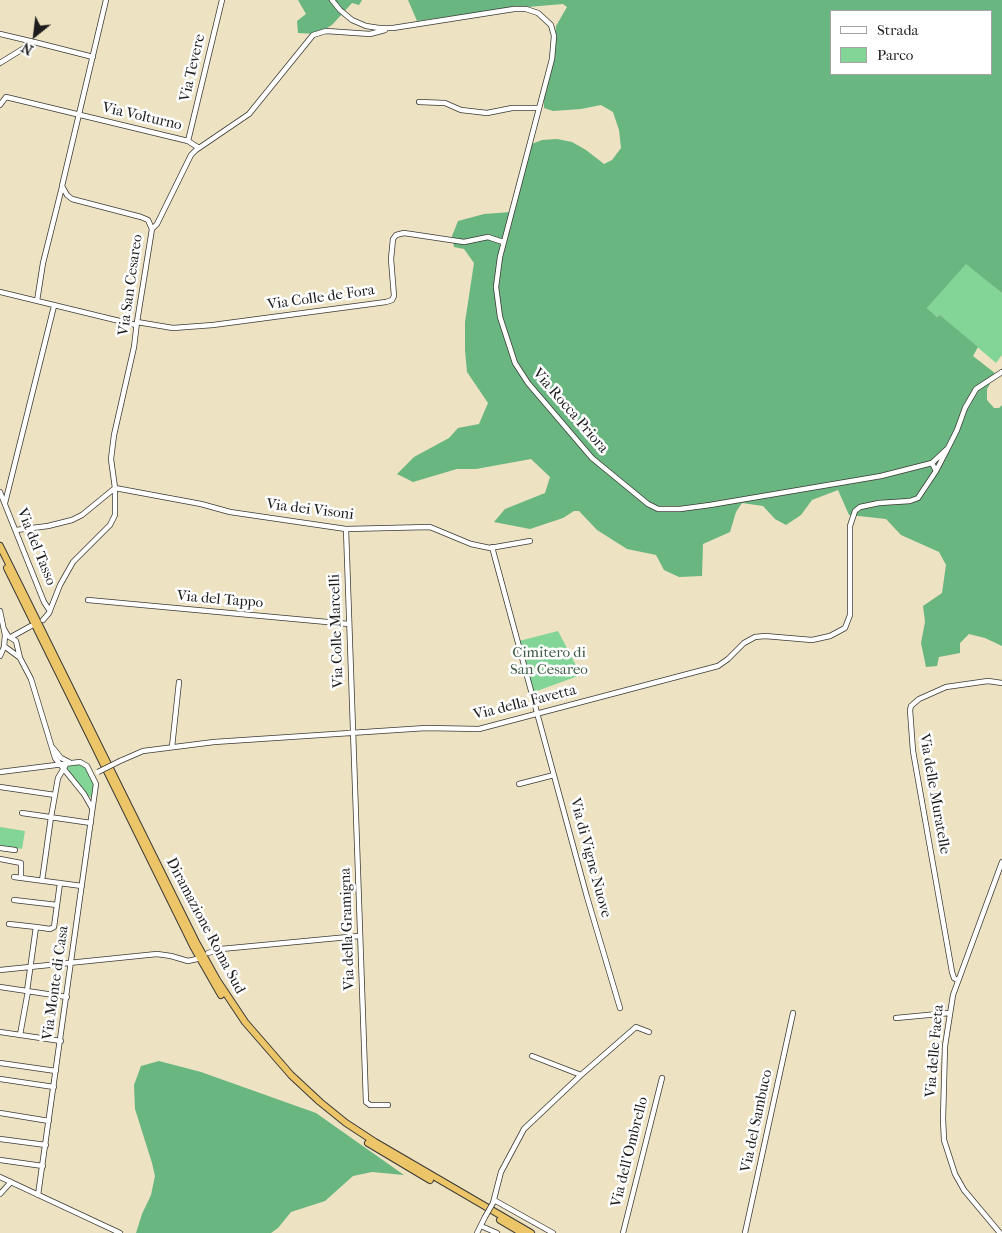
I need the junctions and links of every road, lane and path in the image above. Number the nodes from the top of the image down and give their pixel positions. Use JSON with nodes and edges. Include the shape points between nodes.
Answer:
{"nodes":[{"id":1,"x":106,"y":0,"type":"edge"},
{"id":2,"x":222,"y":0,"type":"edge"},
{"id":3,"x":332,"y":0,"type":"edge"},
{"id":4,"x":388,"y":29,"type":"junction"},
{"id":5,"x":0,"y":34,"type":"edge"},
{"id":6,"x":34,"y":42,"type":"junction"},
{"id":7,"x":93,"y":57,"type":"junction"},
{"id":8,"x":0,"y":63,"type":"edge"},
{"id":9,"x":419,"y":102,"type":"dead end"},
{"id":10,"x":0,"y":105,"type":"edge"},
{"id":11,"x":539,"y":108,"type":"junction"},
{"id":12,"x":78,"y":115,"type":"junction"},
{"id":13,"x":188,"y":141,"type":"junction"},
{"id":14,"x":199,"y":148,"type":"junction"},
{"id":15,"x":62,"y":186,"type":"junction"},
{"id":16,"x":152,"y":229,"type":"junction"},
{"id":17,"x":503,"y":242,"type":"junction"},
{"id":18,"x":0,"y":292,"type":"edge"},
{"id":19,"x":36,"y":301,"type":"junction"},
{"id":20,"x":54,"y":306,"type":"junction"},
{"id":21,"x":136,"y":323,"type":"junction"},
{"id":22,"x":1002,"y":372,"type":"edge"},
{"id":23,"x":948,"y":448,"type":"junction"},
{"id":24,"x":932,"y":464,"type":"junction"},
{"id":25,"x":936,"y":471,"type":"junction"},
{"id":26,"x":115,"y":488,"type":"junction"},
{"id":27,"x":0,"y":492,"type":"edge"},
{"id":28,"x":5,"y":503,"type":"junction"},
{"id":29,"x":346,"y":529,"type":"junction"},
{"id":30,"x":16,"y":530,"type":"junction"},
{"id":31,"x":530,"y":541,"type":"dead end"},
{"id":32,"x":0,"y":546,"type":"edge"},
{"id":33,"x":492,"y":547,"type":"junction"},
{"id":34,"x":0,"y":554,"type":"edge"},
{"id":35,"x":88,"y":600,"type":"dead end"},
{"id":36,"x":0,"y":611,"type":"edge"},
{"id":37,"x":50,"y":611,"type":"junction"},
{"id":38,"x":43,"y":620,"type":"dead end"},
{"id":39,"x":349,"y":624,"type":"junction"},
{"id":40,"x":31,"y":626,"type":"dead end"},
{"id":41,"x":19,"y":632,"type":"junction"},
{"id":42,"x":8,"y":638,"type":"junction"},
{"id":43,"x":16,"y":642,"type":"junction"},
{"id":44,"x":4,"y":646,"type":"junction"},
{"id":45,"x":9,"y":650,"type":"junction"},
{"id":46,"x":1,"y":655,"type":"edge"},
{"id":47,"x":20,"y":658,"type":"junction"},
{"id":48,"x":179,"y":682,"type":"dead end"},
{"id":49,"x":1002,"y":683,"type":"edge"},
{"id":50,"x":538,"y":713,"type":"junction"},
{"id":51,"x":352,"y":733,"type":"junction"},
{"id":52,"x":172,"y":747,"type":"junction"},
{"id":53,"x":55,"y":753,"type":"junction"},
{"id":54,"x":69,"y":763,"type":"junction"},
{"id":55,"x":60,"y":764,"type":"junction"},
{"id":56,"x":49,"y":765,"type":"junction"},
{"id":57,"x":63,"y":770,"type":"junction"},
{"id":58,"x":0,"y":772,"type":"edge"},
{"id":59,"x":92,"y":775,"type":"junction"},
{"id":60,"x":554,"y":775,"type":"junction"},
{"id":61,"x":519,"y":784,"type":"dead end"},
{"id":62,"x":0,"y":787,"type":"edge"},
{"id":63,"x":84,"y":794,"type":"junction"},
{"id":64,"x":55,"y":795,"type":"junction"},
{"id":65,"x":94,"y":801,"type":"junction"},
{"id":66,"x":92,"y":812,"type":"junction"},
{"id":67,"x":22,"y":813,"type":"dead end"},
{"id":68,"x":51,"y":817,"type":"junction"},
{"id":69,"x":91,"y":823,"type":"junction"},
{"id":70,"x":0,"y":848,"type":"edge"},
{"id":71,"x":15,"y":850,"type":"dead end"},
{"id":72,"x":0,"y":859,"type":"edge"},
{"id":73,"x":1002,"y":862,"type":"edge"},
{"id":74,"x":14,"y":877,"type":"dead end"},
{"id":75,"x":21,"y":878,"type":"junction"},
{"id":76,"x":42,"y":881,"type":"junction"},
{"id":77,"x":60,"y":883,"type":"junction"},
{"id":78,"x":82,"y":886,"type":"junction"},
{"id":79,"x":14,"y":900,"type":"dead end"},
{"id":80,"x":57,"y":905,"type":"junction"},
{"id":81,"x":9,"y":924,"type":"dead end"},
{"id":82,"x":36,"y":927,"type":"junction"},
{"id":83,"x":360,"y":936,"type":"junction"},
{"id":84,"x":208,"y":953,"type":"dead end"},
{"id":85,"x":197,"y":959,"type":"dead end"},
{"id":86,"x":72,"y":963,"type":"junction"},
{"id":87,"x":30,"y":967,"type":"junction"},
{"id":88,"x":0,"y":970,"type":"edge"},
{"id":89,"x":957,"y":980,"type":"junction"},
{"id":90,"x":0,"y":986,"type":"edge"},
{"id":91,"x":27,"y":991,"type":"junction"},
{"id":92,"x":67,"y":997,"type":"junction"},
{"id":93,"x":620,"y":1008,"type":"dead end"},
{"id":94,"x":793,"y":1013,"type":"dead end"},
{"id":95,"x":949,"y":1013,"type":"junction"},
{"id":96,"x":896,"y":1018,"type":"dead end"},
{"id":97,"x":0,"y":1032,"type":"edge"},
{"id":98,"x":649,"y":1032,"type":"dead end"},
{"id":99,"x":20,"y":1034,"type":"junction"},
{"id":100,"x":61,"y":1041,"type":"junction"},
{"id":101,"x":532,"y":1056,"type":"dead end"},
{"id":102,"x":0,"y":1063,"type":"edge"},
{"id":103,"x":56,"y":1071,"type":"junction"},
{"id":104,"x":581,"y":1075,"type":"junction"},
{"id":105,"x":662,"y":1078,"type":"dead end"},
{"id":106,"x":0,"y":1079,"type":"edge"},
{"id":107,"x":54,"y":1087,"type":"junction"},
{"id":108,"x":388,"y":1106,"type":"dead end"},
{"id":109,"x":0,"y":1113,"type":"edge"},
{"id":110,"x":49,"y":1120,"type":"junction"},
{"id":111,"x":0,"y":1138,"type":"edge"},
{"id":112,"x":46,"y":1145,"type":"junction"},
{"id":113,"x":0,"y":1160,"type":"edge"},
{"id":114,"x":43,"y":1166,"type":"junction"},
{"id":115,"x":0,"y":1177,"type":"edge"},
{"id":116,"x":11,"y":1182,"type":"junction"},
{"id":117,"x":0,"y":1194,"type":"edge"},
{"id":118,"x":38,"y":1195,"type":"junction"},
{"id":119,"x":494,"y":1202,"type":"junction"},
{"id":120,"x":481,"y":1226,"type":"junction"},
{"id":121,"x":120,"y":1233,"type":"edge"},
{"id":122,"x":477,"y":1233,"type":"edge"},
{"id":123,"x":497,"y":1233,"type":"edge"},
{"id":124,"x":522,"y":1233,"type":"edge"},
{"id":125,"x":531,"y":1233,"type":"edge"},
{"id":126,"x":553,"y":1233,"type":"edge"},
{"id":127,"x":623,"y":1233,"type":"edge"},
{"id":128,"x":745,"y":1233,"type":"edge"},
{"id":129,"x":1000,"y":1233,"type":"edge"}],
"edges":[{"from":1,"to":7,"type":"street"},
{"from":2,"to":13,"type":"street","name":"Via Tevere"},
{"from":3,"to":4,"type":"street","via":[[358,23]]},
{"from":4,"to":11,"type":"street","name":"Via Rocca Priora","via":[[507,9],[526,9],[538,14],[551,25],[554,36],[553,56]]},
{"from":4,"to":14,"type":"street","name":"Via Rocca Priora","via":[[371,34],[328,30],[313,35],[248,115]]},
{"from":5,"to":6,"type":"street"},
{"from":6,"to":7,"type":"street"},
{"from":6,"to":8,"type":"street"},
{"from":7,"to":12,"type":"street"},
{"from":9,"to":11,"type":"street","via":[[445,103],[458,109],[487,113],[512,108]]},
{"from":10,"to":12,"type":"street","name":"Via Volturno","via":[[6,97]]},
{"from":11,"to":17,"type":"street","name":"Via Rocca Priora"},
{"from":12,"to":13,"type":"street","name":"Via Volturno"},
{"from":12,"to":15,"type":"street"},
{"from":13,"to":14,"type":"street","name":"Via Volturno"},
{"from":14,"to":16,"type":"street","name":"Via Rocca Priora","via":[[188,160]]},
{"from":15,"to":16,"type":"street","name":"Via San Cesareo","via":[[72,199],[141,217],[148,220]]},
{"from":15,"to":19,"type":"street"},
{"from":16,"to":21,"type":"street","name":"Via San Cesareo"},
{"from":17,"to":21,"type":"street","name":"Via Colle de Fora","via":[[487,237],[464,242],[406,233],[396,235],[391,259],[394,294],[393,299],[386,302],[213,325],[173,328]]},
{"from":17,"to":24,"type":"street","name":"Via Rocca Priora","via":[[496,287],[500,317],[520,372],[592,458],[648,504],[658,509],[710,505],[881,476]]},
{"from":18,"to":19,"type":"street"},
{"from":19,"to":20,"type":"street"},
{"from":20,"to":21,"type":"street"},
{"from":20,"to":28,"type":"street"},
{"from":21,"to":26,"type":"street","name":"Via San Cesareo","via":[[134,348],[114,435],[111,460]]},
{"from":22,"to":23,"type":"street","via":[[976,389]]},
{"from":23,"to":24,"type":"street"},
{"from":23,"to":25,"type":"street"},
{"from":24,"to":25,"type":"street"},
{"from":25,"to":50,"type":"street","name":"Via della Favetta","via":[[918,498],[879,502],[854,511],[850,526],[850,614],[847,625],[841,630],[812,640],[755,637],[718,666]]},
{"from":26,"to":29,"type":"street","name":"Via dei Visoni","via":[[230,512]]},
{"from":26,"to":30,"type":"street","via":[[72,520]]},
{"from":26,"to":37,"type":"street","name":"Via San Cesareo","via":[[116,510],[112,522],[73,562]]},
{"from":27,"to":28,"type":"street","name":"Via del Tasso"},
{"from":28,"to":30,"type":"street","name":"Via del Tasso"},
{"from":29,"to":33,"type":"street","name":"Via dei Visoni","via":[[430,527],[471,544]]},
{"from":29,"to":39,"type":"street","name":"Via Colle Marcelli"},
{"from":30,"to":37,"type":"street","name":"Via del Tasso"},
{"from":31,"to":33,"type":"street","name":"Via dei Visoni"},
{"from":32,"to":125,"type":"highway","name":"Diramazione Roma Sud","via":[[197,944],[216,980],[245,1022],[291,1075],[346,1123]]},
{"from":33,"to":50,"type":"street","name":"Via di Vigne Nuove"},
{"from":34,"to":124,"type":"highway","name":"Diramazione Roma Sud","via":[[200,959],[250,1035],[293,1083],[353,1132]]},
{"from":35,"to":39,"type":"street","name":"Via del Tappo"},
{"from":36,"to":42,"type":"street"},
{"from":37,"to":38,"type":"street","name":"Via San Cesareo"},
{"from":39,"to":51,"type":"street","name":"Via Colle Marcelli"},
{"from":40,"to":41,"type":"street"},
{"from":41,"to":42,"type":"street"},
{"from":41,"to":43,"type":"street"},
{"from":42,"to":43,"type":"street"},
{"from":42,"to":44,"type":"street"},
{"from":43,"to":45,"type":"street"},
{"from":43,"to":47,"type":"street"},
{"from":44,"to":45,"type":"street"},
{"from":44,"to":46,"type":"street"},
{"from":45,"to":46,"type":"street"},
{"from":45,"to":47,"type":"street"},
{"from":47,"to":53,"type":"street","via":[[32,681]]},
{"from":48,"to":52,"type":"street"},
{"from":49,"to":89,"type":"street","name":"Via delle Muratelle","via":[[988,681],[946,687],[919,699],[910,710],[912,751],[952,972]]},
{"from":50,"to":51,"type":"street","name":"Via della Favetta","via":[[476,729],[426,728]]},
{"from":50,"to":60,"type":"street","name":"Via di Vigne Nuove"},
{"from":51,"to":52,"type":"street","name":"Via della Favetta"},
{"from":51,"to":83,"type":"street","name":"Via della Gramigna"},
{"from":52,"to":59,"type":"street","name":"Via della Favetta","bridge":true,"via":[[140,752]]},
{"from":53,"to":54,"type":"street"},
{"from":53,"to":55,"type":"street"},
{"from":53,"to":56,"type":"street"},
{"from":54,"to":55,"type":"street"},
{"from":54,"to":57,"type":"street"},
{"from":54,"to":59,"type":"street","via":[[84,764]]},
{"from":55,"to":56,"type":"street"},
{"from":55,"to":57,"type":"street"},
{"from":56,"to":58,"type":"street"},
{"from":57,"to":63,"type":"street"},
{"from":57,"to":64,"type":"street"},
{"from":59,"to":65,"type":"street","name":"Via Monte di Casa","via":[[96,784]]},
{"from":60,"to":61,"type":"street"},
{"from":60,"to":93,"type":"street","name":"Via di Vigne Nuove"},
{"from":62,"to":64,"type":"street"},
{"from":63,"to":65,"type":"street"},
{"from":63,"to":66,"type":"street"},
{"from":64,"to":68,"type":"street"},
{"from":65,"to":66,"type":"street","name":"Via Monte di Casa"},
{"from":66,"to":69,"type":"street","name":"Via Monte di Casa"},
{"from":67,"to":68,"type":"street"},
{"from":68,"to":69,"type":"street"},
{"from":68,"to":76,"type":"street"},
{"from":69,"to":78,"type":"street","name":"Via Monte di Casa"},
{"from":70,"to":71,"type":"street"},
{"from":72,"to":75,"type":"street","via":[[20,863]]},
{"from":73,"to":89,"type":"street","name":"Via delle Faeta"},
{"from":74,"to":75,"type":"street"},
{"from":75,"to":76,"type":"street"},
{"from":76,"to":77,"type":"street"},
{"from":77,"to":78,"type":"street"},
{"from":77,"to":80,"type":"street"},
{"from":78,"to":86,"type":"street","name":"Via Monte di Casa"},
{"from":79,"to":80,"type":"street"},
{"from":80,"to":82,"type":"street","via":[[54,928]]},
{"from":81,"to":82,"type":"street"},
{"from":82,"to":87,"type":"street"},
{"from":83,"to":84,"type":"street","via":[[221,949]]},
{"from":83,"to":108,"type":"street","name":"Via della Gramigna","via":[[366,1102]]},
{"from":85,"to":86,"type":"street","via":[[157,954]]},
{"from":86,"to":87,"type":"street"},
{"from":86,"to":92,"type":"street","name":"Via Monte di Casa"},
{"from":87,"to":88,"type":"street"},
{"from":87,"to":91,"type":"street"},
{"from":89,"to":95,"type":"street","name":"Via delle Faeta"},
{"from":90,"to":91,"type":"street"},
{"from":91,"to":92,"type":"street"},
{"from":91,"to":99,"type":"street"},
{"from":92,"to":100,"type":"street","name":"Via Monte di Casa"},
{"from":94,"to":128,"type":"street","name":"Via del Sambuco"},
{"from":95,"to":96,"type":"street"},
{"from":95,"to":129,"type":"street","name":"Via delle Faeta","via":[[943,1119],[946,1147],[964,1190]]},
{"from":97,"to":99,"type":"street"},
{"from":98,"to":104,"type":"street","via":[[636,1027]]},
{"from":99,"to":100,"type":"street"},
{"from":100,"to":103,"type":"street","name":"Via Monte di Casa"},
{"from":101,"to":104,"type":"street"},
{"from":102,"to":103,"type":"street"},
{"from":103,"to":107,"type":"street","name":"Via Monte di Casa"},
{"from":104,"to":119,"type":"street","via":[[522,1134],[501,1172]]},
{"from":105,"to":127,"type":"street","name":"Via dell'Ombrello"},
{"from":106,"to":107,"type":"street"},
{"from":107,"to":110,"type":"street","name":"Via Monte di Casa"},
{"from":109,"to":110,"type":"street"},
{"from":110,"to":112,"type":"street","name":"Via Monte di Casa"},
{"from":111,"to":112,"type":"street"},
{"from":112,"to":114,"type":"street","name":"Via Monte di Casa"},
{"from":113,"to":114,"type":"street"},
{"from":114,"to":118,"type":"street","name":"Via Monte di Casa"},
{"from":115,"to":116,"type":"street"},
{"from":116,"to":117,"type":"street"},
{"from":116,"to":118,"type":"street"},
{"from":118,"to":121,"type":"street"},
{"from":119,"to":120,"type":"street","bridge":true},
{"from":119,"to":126,"type":"street"},
{"from":120,"to":122,"type":"street"},
{"from":120,"to":123,"type":"street"}]}
